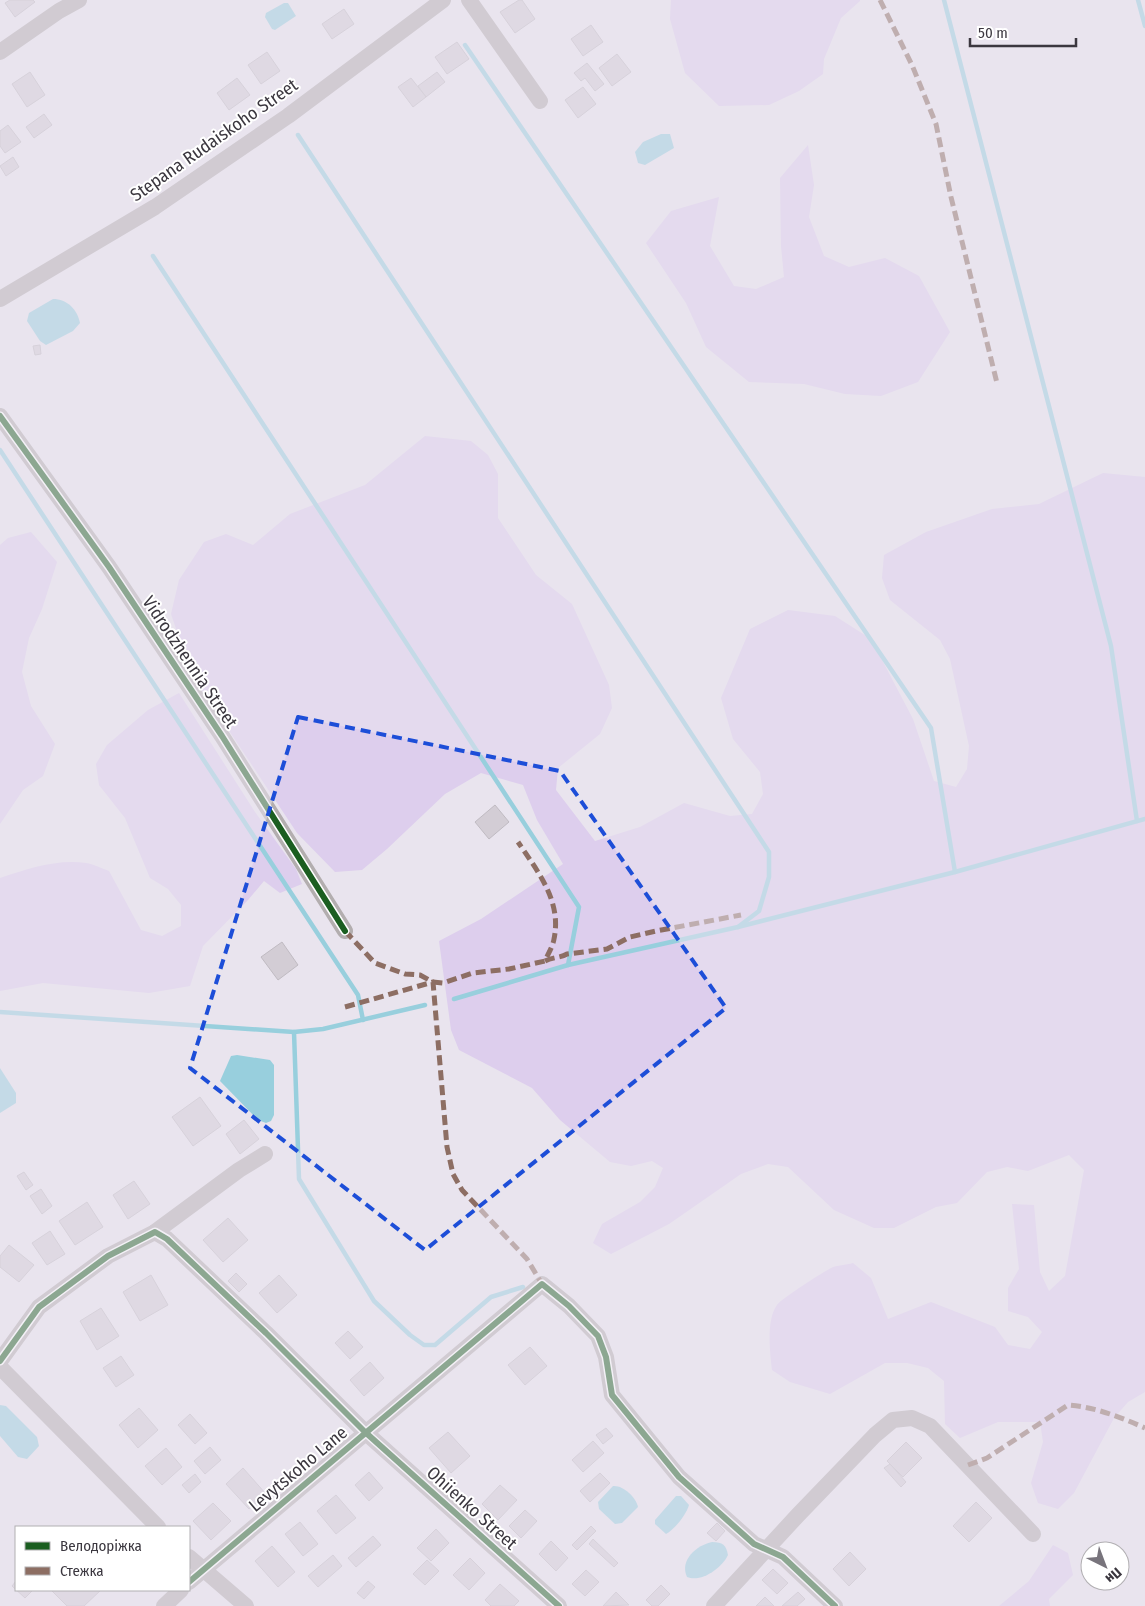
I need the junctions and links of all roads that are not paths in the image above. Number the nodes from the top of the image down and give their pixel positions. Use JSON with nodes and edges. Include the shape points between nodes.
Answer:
{"nodes":[{"id":1,"x":79,"y":0,"type":"edge"},
{"id":2,"x":443,"y":0,"type":"edge"},
{"id":3,"x":469,"y":0,"type":"edge"},
{"id":4,"x":0,"y":52,"type":"edge"},
{"id":5,"x":540,"y":101,"type":"dead end"},
{"id":6,"x":0,"y":299,"type":"edge"},
{"id":7,"x":0,"y":416,"type":"edge"},
{"id":8,"x":345,"y":931,"type":"dead end"},
{"id":9,"x":265,"y":1154,"type":"dead end"},
{"id":10,"x":155,"y":1232,"type":"junction"},
{"id":11,"x":0,"y":1360,"type":"edge"},
{"id":12,"x":0,"y":1366,"type":"edge"},
{"id":13,"x":365,"y":1432,"type":"junction"},
{"id":14,"x":157,"y":1526,"type":"edge"},
{"id":15,"x":1033,"y":1534,"type":"dead end"},
{"id":16,"x":765,"y":1550,"type":"junction"},
{"id":17,"x":190,"y":1558,"type":"edge"},
{"id":18,"x":202,"y":1569,"type":"junction"},
{"id":19,"x":190,"y":1581,"type":"edge"},
{"id":20,"x":179,"y":1591,"type":"edge"},
{"id":21,"x":164,"y":1606,"type":"edge"},
{"id":22,"x":246,"y":1606,"type":"edge"},
{"id":23,"x":559,"y":1606,"type":"edge"},
{"id":24,"x":714,"y":1606,"type":"edge"},
{"id":25,"x":835,"y":1606,"type":"edge"}],
"edges":[{"from":1,"to":4,"type":"street"},
{"from":2,"to":6,"type":"street","name":"Stepana Rudaiskoho Street","via":[[288,116],[163,201]]},
{"from":3,"to":5,"type":"street"},
{"from":7,"to":8,"type":"street","name":"Vidrodzhennia Street","via":[[109,567],[222,736]]},
{"from":9,"to":10,"type":"street"},
{"from":10,"to":11,"type":"street","via":[[108,1256],[39,1307]]},
{"from":10,"to":13,"type":"street","name":"Ohiienko Street","via":[[167,1239],[266,1333]]},
{"from":12,"to":14,"type":"street"},
{"from":13,"to":16,"type":"street","name":"Levytskoho Lane","via":[[542,1284],[598,1336],[606,1357],[612,1395],[633,1423],[679,1477],[754,1544]]},
{"from":13,"to":18,"type":"street","name":"Levytskoho Lane"},
{"from":13,"to":23,"type":"street","name":"Ohiienko Street"},
{"from":15,"to":16,"type":"street","via":[[930,1426],[912,1418],[893,1420],[875,1434]]},
{"from":16,"to":24,"type":"street"},
{"from":16,"to":25,"type":"street","via":[[783,1557]]},
{"from":17,"to":18,"type":"street"},
{"from":18,"to":19,"type":"street","name":"Levytskoho Lane"},
{"from":18,"to":22,"type":"street"},
{"from":20,"to":21,"type":"street"}]}
